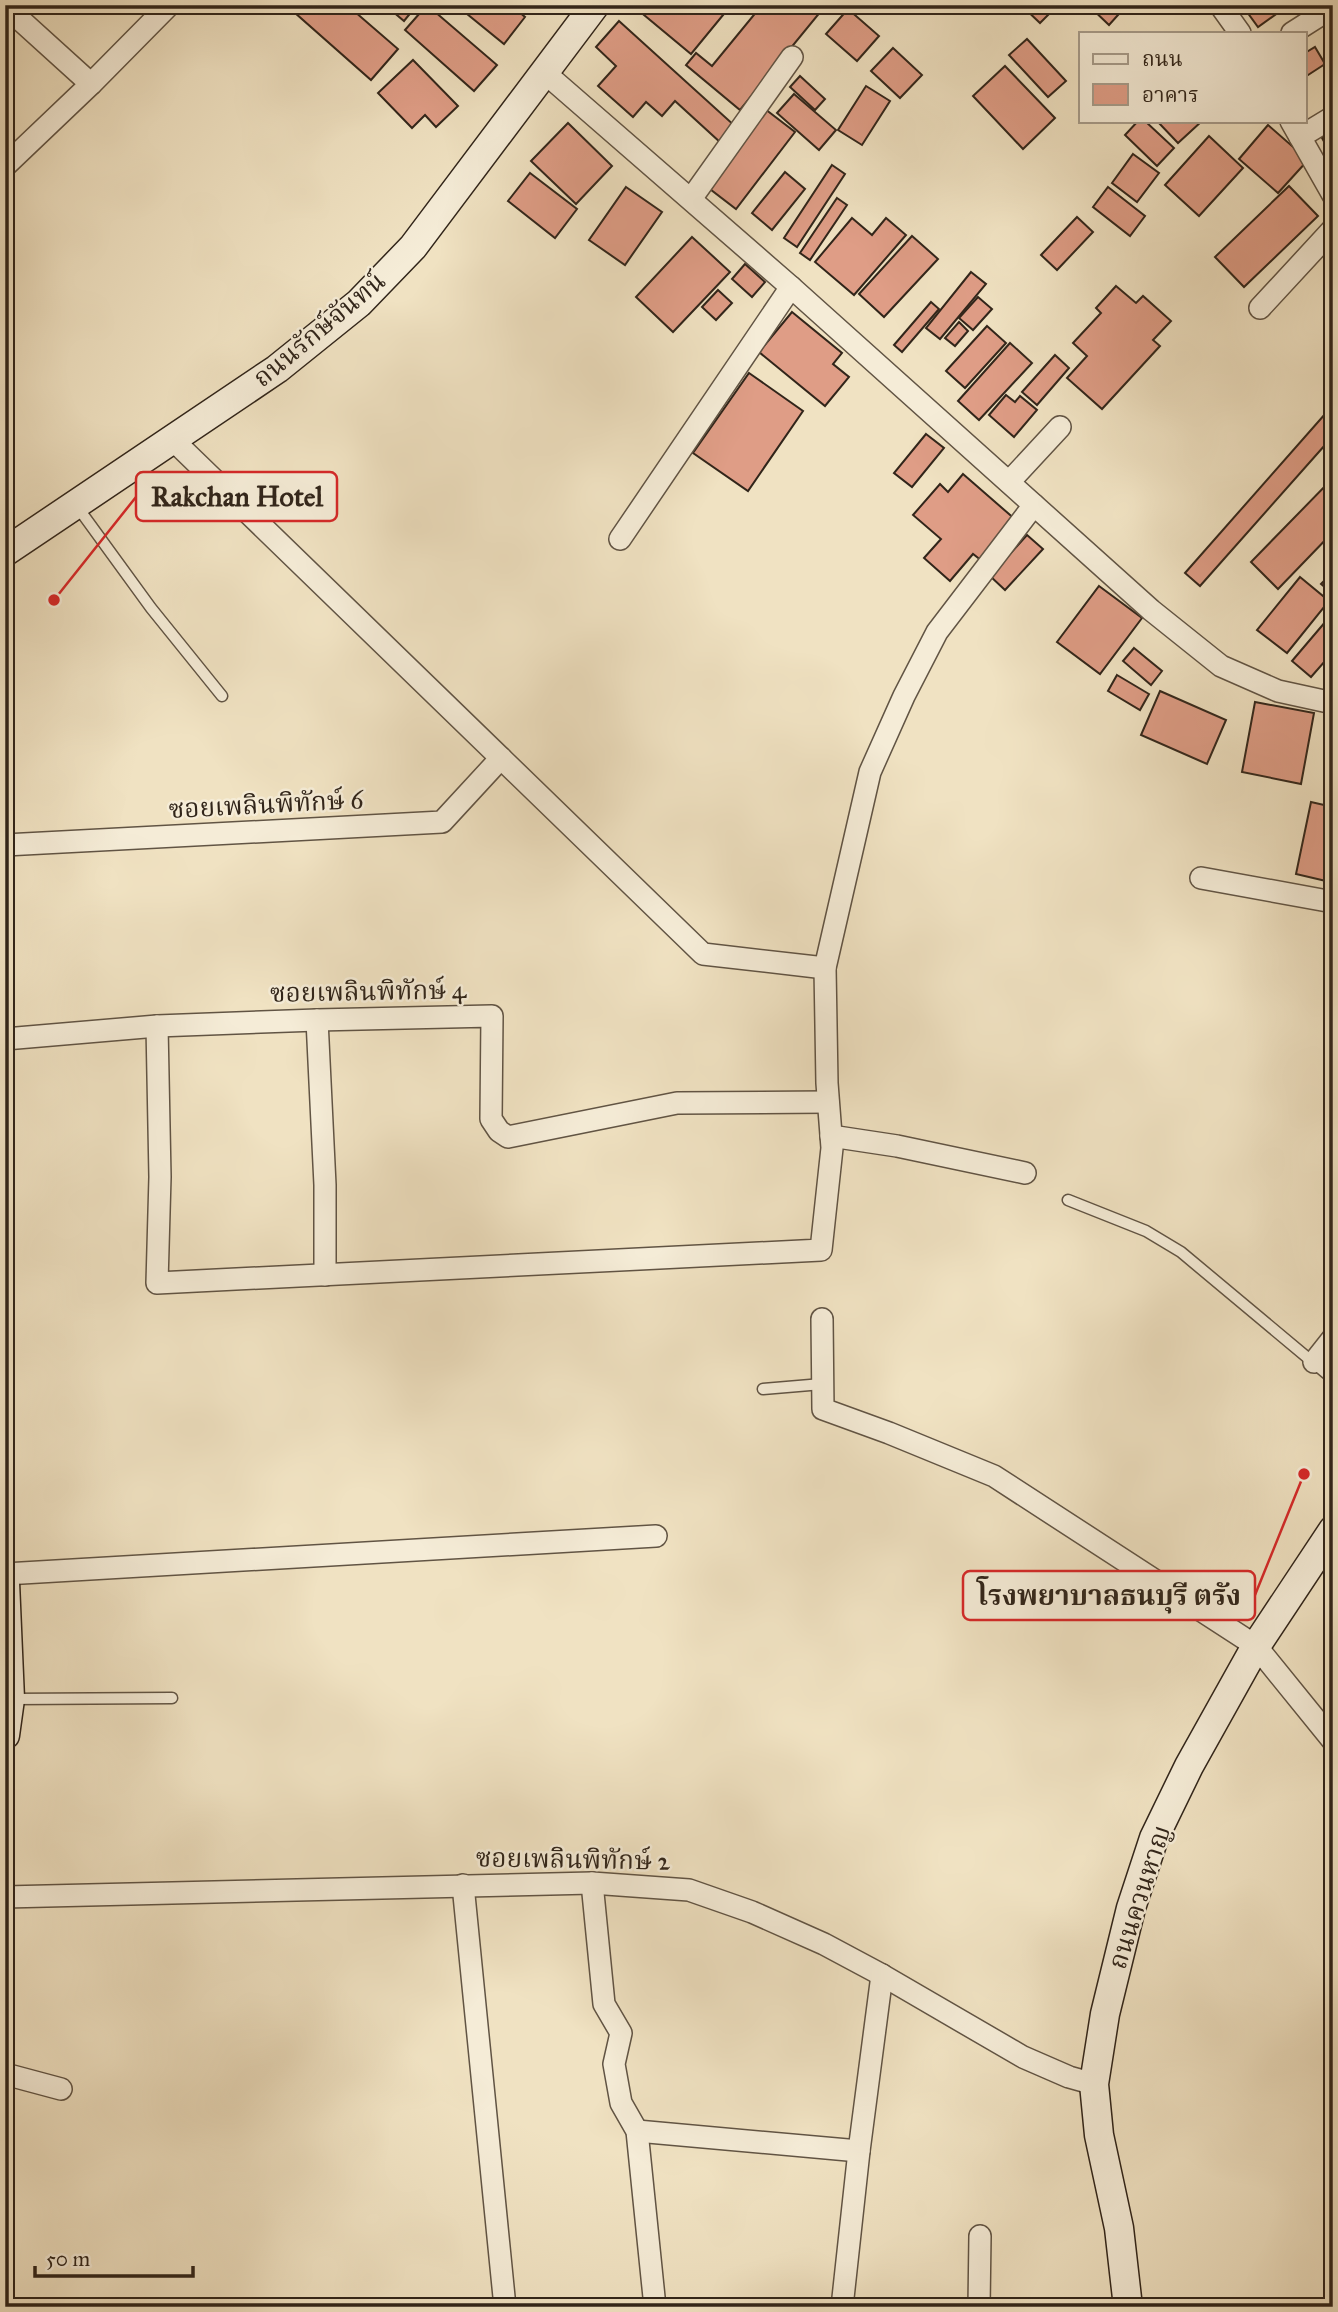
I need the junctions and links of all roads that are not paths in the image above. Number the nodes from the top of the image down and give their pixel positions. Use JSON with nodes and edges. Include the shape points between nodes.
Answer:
{"nodes":[{"id":1,"x":169,"y":5,"type":"edge"},
{"id":2,"x":595,"y":5,"type":"edge"},
{"id":3,"x":1220,"y":5,"type":"edge"},
{"id":4,"x":5,"y":6,"type":"edge"},
{"id":5,"x":1333,"y":7,"type":"edge"},
{"id":6,"x":1239,"y":32,"type":"edge"},
{"id":7,"x":1295,"y":32,"type":"edge"},
{"id":8,"x":792,"y":57,"type":"dead end"},
{"id":9,"x":545,"y":73,"type":"junction"},
{"id":10,"x":91,"y":84,"type":"junction"},
{"id":11,"x":1333,"y":117,"type":"edge"},
{"id":12,"x":1295,"y":129,"type":"edge"},
{"id":13,"x":5,"y":166,"type":"edge"},
{"id":14,"x":1333,"y":195,"type":"edge"},
{"id":15,"x":691,"y":199,"type":"junction"},
{"id":16,"x":1333,"y":229,"type":"edge"},
{"id":17,"x":791,"y":287,"type":"junction"},
{"id":18,"x":1260,"y":308,"type":"dead end"},
{"id":19,"x":1060,"y":427,"type":"dead end"},
{"id":20,"x":173,"y":440,"type":"junction"},
{"id":21,"x":1009,"y":482,"type":"junction"},
{"id":22,"x":76,"y":505,"type":"junction"},
{"id":23,"x":1034,"y":505,"type":"junction"},
{"id":24,"x":49,"y":523,"type":"junction"},
{"id":25,"x":5,"y":537,"type":"edge"},
{"id":26,"x":620,"y":539,"type":"dead end"},
{"id":27,"x":5,"y":552,"type":"edge"},
{"id":28,"x":5,"y":564,"type":"edge"},
{"id":29,"x":222,"y":696,"type":"dead end"},
{"id":30,"x":1333,"y":703,"type":"edge"},
{"id":31,"x":501,"y":758,"type":"junction"},
{"id":32,"x":5,"y":845,"type":"edge"},
{"id":33,"x":1201,"y":878,"type":"dead end"},
{"id":34,"x":1333,"y":902,"type":"edge"},
{"id":35,"x":825,"y":968,"type":"junction"},
{"id":36,"x":317,"y":1020,"type":"junction"},
{"id":37,"x":157,"y":1026,"type":"junction"},
{"id":38,"x":5,"y":1039,"type":"edge"},
{"id":39,"x":828,"y":1102,"type":"junction"},
{"id":40,"x":831,"y":1136,"type":"junction"},
{"id":41,"x":1025,"y":1173,"type":"dead end"},
{"id":42,"x":1068,"y":1200,"type":"dead end"},
{"id":43,"x":325,"y":1275,"type":"junction"},
{"id":44,"x":822,"y":1319,"type":"dead end"},
{"id":45,"x":1333,"y":1338,"type":"edge"},
{"id":46,"x":1314,"y":1362,"type":"junction"},
{"id":47,"x":1333,"y":1379,"type":"edge"},
{"id":48,"x":822,"y":1384,"type":"junction"},
{"id":49,"x":763,"y":1389,"type":"dead end"},
{"id":50,"x":1333,"y":1530,"type":"edge"},
{"id":51,"x":656,"y":1536,"type":"dead end"},
{"id":52,"x":5,"y":1574,"type":"edge"},
{"id":53,"x":5,"y":1582,"type":"edge"},
{"id":54,"x":1256,"y":1646,"type":"junction"},
{"id":55,"x":172,"y":1698,"type":"dead end"},
{"id":56,"x":10,"y":1699,"type":"junction"},
{"id":57,"x":5,"y":1735,"type":"edge"},
{"id":58,"x":1333,"y":1741,"type":"edge"},
{"id":59,"x":593,"y":1883,"type":"junction"},
{"id":60,"x":463,"y":1885,"type":"junction"},
{"id":61,"x":5,"y":1897,"type":"edge"},
{"id":62,"x":883,"y":1975,"type":"junction"},
{"id":63,"x":5,"y":2074,"type":"edge"},
{"id":64,"x":1094,"y":2084,"type":"junction"},
{"id":65,"x":61,"y":2089,"type":"dead end"},
{"id":66,"x":637,"y":2131,"type":"junction"},
{"id":67,"x":859,"y":2151,"type":"junction"},
{"id":68,"x":980,"y":2236,"type":"dead end"},
{"id":69,"x":505,"y":2307,"type":"edge"},
{"id":70,"x":656,"y":2307,"type":"edge"},
{"id":71,"x":842,"y":2307,"type":"edge"},
{"id":72,"x":979,"y":2307,"type":"edge"},
{"id":73,"x":1128,"y":2307,"type":"edge"}],
"edges":[{"from":1,"to":10,"type":"street"},
{"from":2,"to":9,"type":"main road","name":"ถนนรักษ์จันทน์"},
{"from":3,"to":6,"type":"street"},
{"from":4,"to":10,"type":"street"},
{"from":5,"to":7,"type":"street"},
{"from":8,"to":15,"type":"street"},
{"from":9,"to":15,"type":"street"},
{"from":9,"to":20,"type":"main road","name":"ถนนรักษ์จันทน์","via":[[413,247],[359,303],[277,369]]},
{"from":10,"to":13,"type":"street"},
{"from":11,"to":12,"type":"street"},
{"from":12,"to":14,"type":"street"},
{"from":15,"to":17,"type":"street"},
{"from":16,"to":18,"type":"street"},
{"from":17,"to":21,"type":"street"},
{"from":17,"to":26,"type":"street"},
{"from":19,"to":21,"type":"street"},
{"from":20,"to":22,"type":"main road","name":"ถนนรักษ์จันทน์"},
{"from":20,"to":31,"type":"street"},
{"from":21,"to":23,"type":"street"},
{"from":22,"to":24,"type":"main road","name":"ถนนรักษ์จันทน์"},
{"from":22,"to":29,"type":"lane"},
{"from":23,"to":30,"type":"street","via":[[1221,666],[1278,691]]},
{"from":23,"to":35,"type":"street","via":[[937,632],[904,696],[870,772]]},
{"from":24,"to":25,"type":"main road"},
{"from":24,"to":27,"type":"main road","name":"ถนนรักษ์จันทน์"},
{"from":24,"to":28,"type":"main road"},
{"from":31,"to":32,"type":"street","name":"ซอยเพลินพิทักษ์ 6","via":[[442,822]]},
{"from":31,"to":35,"type":"street","via":[[703,954]]},
{"from":33,"to":34,"type":"street"},
{"from":35,"to":39,"type":"street"},
{"from":36,"to":37,"type":"street","name":"ซอยเพลินพิทักษ์ 4"},
{"from":36,"to":39,"type":"street","name":"ซอยเพลินพิทักษ์ 4","via":[[492,1016],[491,1119],[508,1137],[677,1103]]},
{"from":36,"to":43,"type":"street"},
{"from":37,"to":38,"type":"street","name":"ซอยเพลินพิทักษ์ 4"},
{"from":37,"to":43,"type":"street","via":[[157,1283]]},
{"from":39,"to":40,"type":"street"},
{"from":40,"to":41,"type":"street"},
{"from":40,"to":43,"type":"street","via":[[821,1250]]},
{"from":42,"to":46,"type":"lane","via":[[1146,1231],[1181,1252]]},
{"from":44,"to":48,"type":"street"},
{"from":45,"to":46,"type":"street"},
{"from":46,"to":47,"type":"lane"},
{"from":48,"to":49,"type":"lane"},
{"from":48,"to":54,"type":"street","via":[[822,1409],[994,1476]]},
{"from":50,"to":54,"type":"main road","name":"ถนนควนหาญ"},
{"from":51,"to":52,"type":"street"},
{"from":53,"to":56,"type":"main road"},
{"from":54,"to":58,"type":"street"},
{"from":54,"to":64,"type":"main road","name":"ถนนควนหาญ","via":[[1154,1838],[1105,2014]]},
{"from":55,"to":56,"type":"lane"},
{"from":56,"to":57,"type":"main road"},
{"from":59,"to":60,"type":"street","name":"ซอยเพลินพิทักษ์ 2"},
{"from":59,"to":62,"type":"street","name":"ซอยเพลินพิทักษ์ 2","via":[[689,1890],[752,1912]]},
{"from":59,"to":66,"type":"street","via":[[604,2004],[621,2033],[614,2064],[621,2103]]},
{"from":60,"to":61,"type":"street","name":"ซอยเพลินพิทักษ์ 2"},
{"from":60,"to":69,"type":"street"},
{"from":62,"to":64,"type":"street","name":"ซอยเพลินพิทักษ์ 2","via":[[1023,2057]]},
{"from":62,"to":67,"type":"street"},
{"from":63,"to":65,"type":"street"},
{"from":64,"to":73,"type":"main road","name":"ถนนควนหาญ"},
{"from":66,"to":67,"type":"street"},
{"from":66,"to":70,"type":"street"},
{"from":67,"to":71,"type":"street"},
{"from":68,"to":72,"type":"street"}]}
